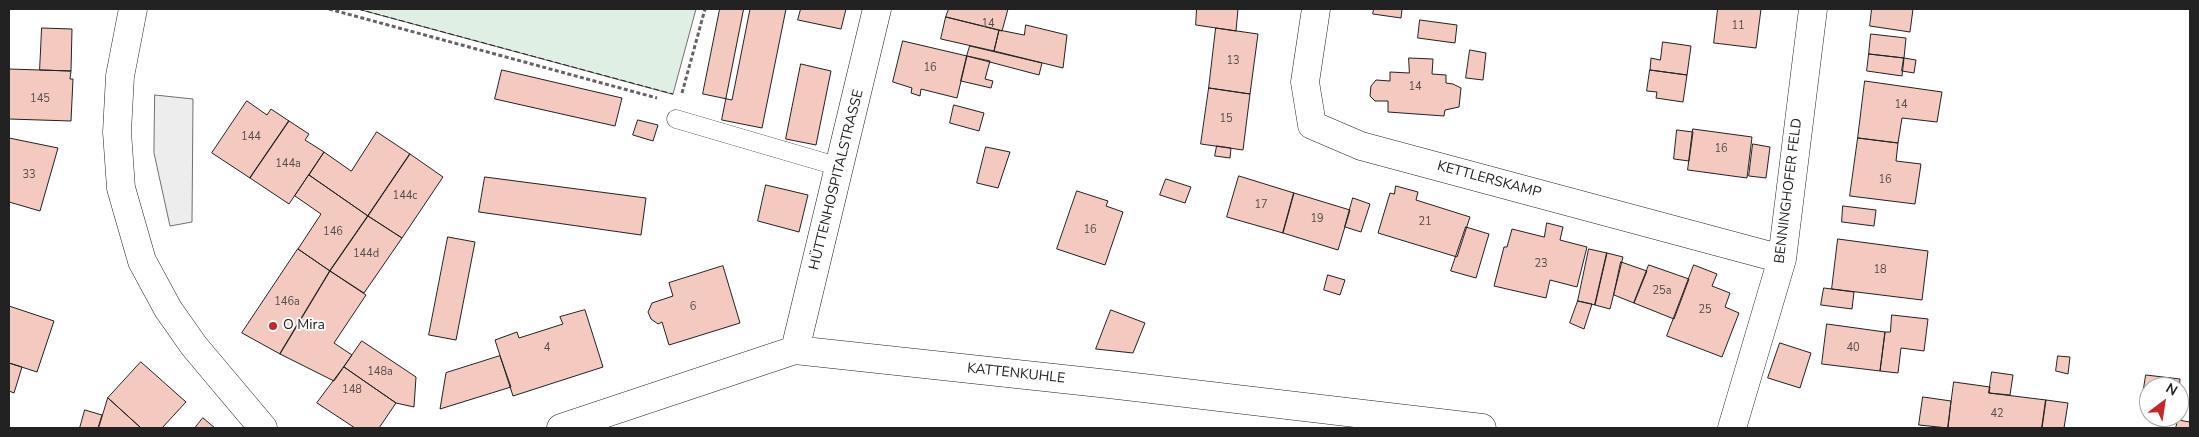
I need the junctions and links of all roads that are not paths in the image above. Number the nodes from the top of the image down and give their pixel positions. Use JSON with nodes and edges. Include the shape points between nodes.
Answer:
{"nodes":[{"id":1,"x":133,"y":9,"type":"edge"},
{"id":2,"x":877,"y":9,"type":"edge"},
{"id":3,"x":1316,"y":9,"type":"edge"},
{"id":4,"x":1813,"y":9,"type":"edge"},
{"id":5,"x":678,"y":112,"type":"road end"},
{"id":6,"x":840,"y":167,"type":"junction"},
{"id":7,"x":1782,"y":259,"type":"junction"},
{"id":8,"x":795,"y":350,"type":"junction"},
{"id":9,"x":263,"y":428,"type":"edge"},
{"id":10,"x":561,"y":428,"type":"edge"},
{"id":11,"x":1482,"y":428,"type":"edge"},
{"id":12,"x":1732,"y":428,"type":"edge"}],
"edges":[{"from":1,"to":9,"type":"street","via":[[120,76],[117,132],[120,188],[142,261],[168,309],[194,346]]},
{"from":2,"to":6,"type":"street","name":"HÜTTENHOSPITALSTRASSE"},
{"from":3,"to":7,"type":"street","name":"KETTLERSKAMP","via":[[1305,82],[1312,125],[1361,146]]},
{"from":4,"to":7,"type":"street","name":"BENNINGHOFER FELD"},
{"from":5,"to":6,"type":"lane"},
{"from":6,"to":8,"type":"street","name":"HÜTTENHOSPITALSTRASSE"},
{"from":7,"to":12,"type":"street","name":"BENNINGHOFER FELD"},
{"from":8,"to":10,"type":"street","name":"KATTENKUHLE"},
{"from":8,"to":11,"type":"street","name":"KATTENKUHLE"}]}
